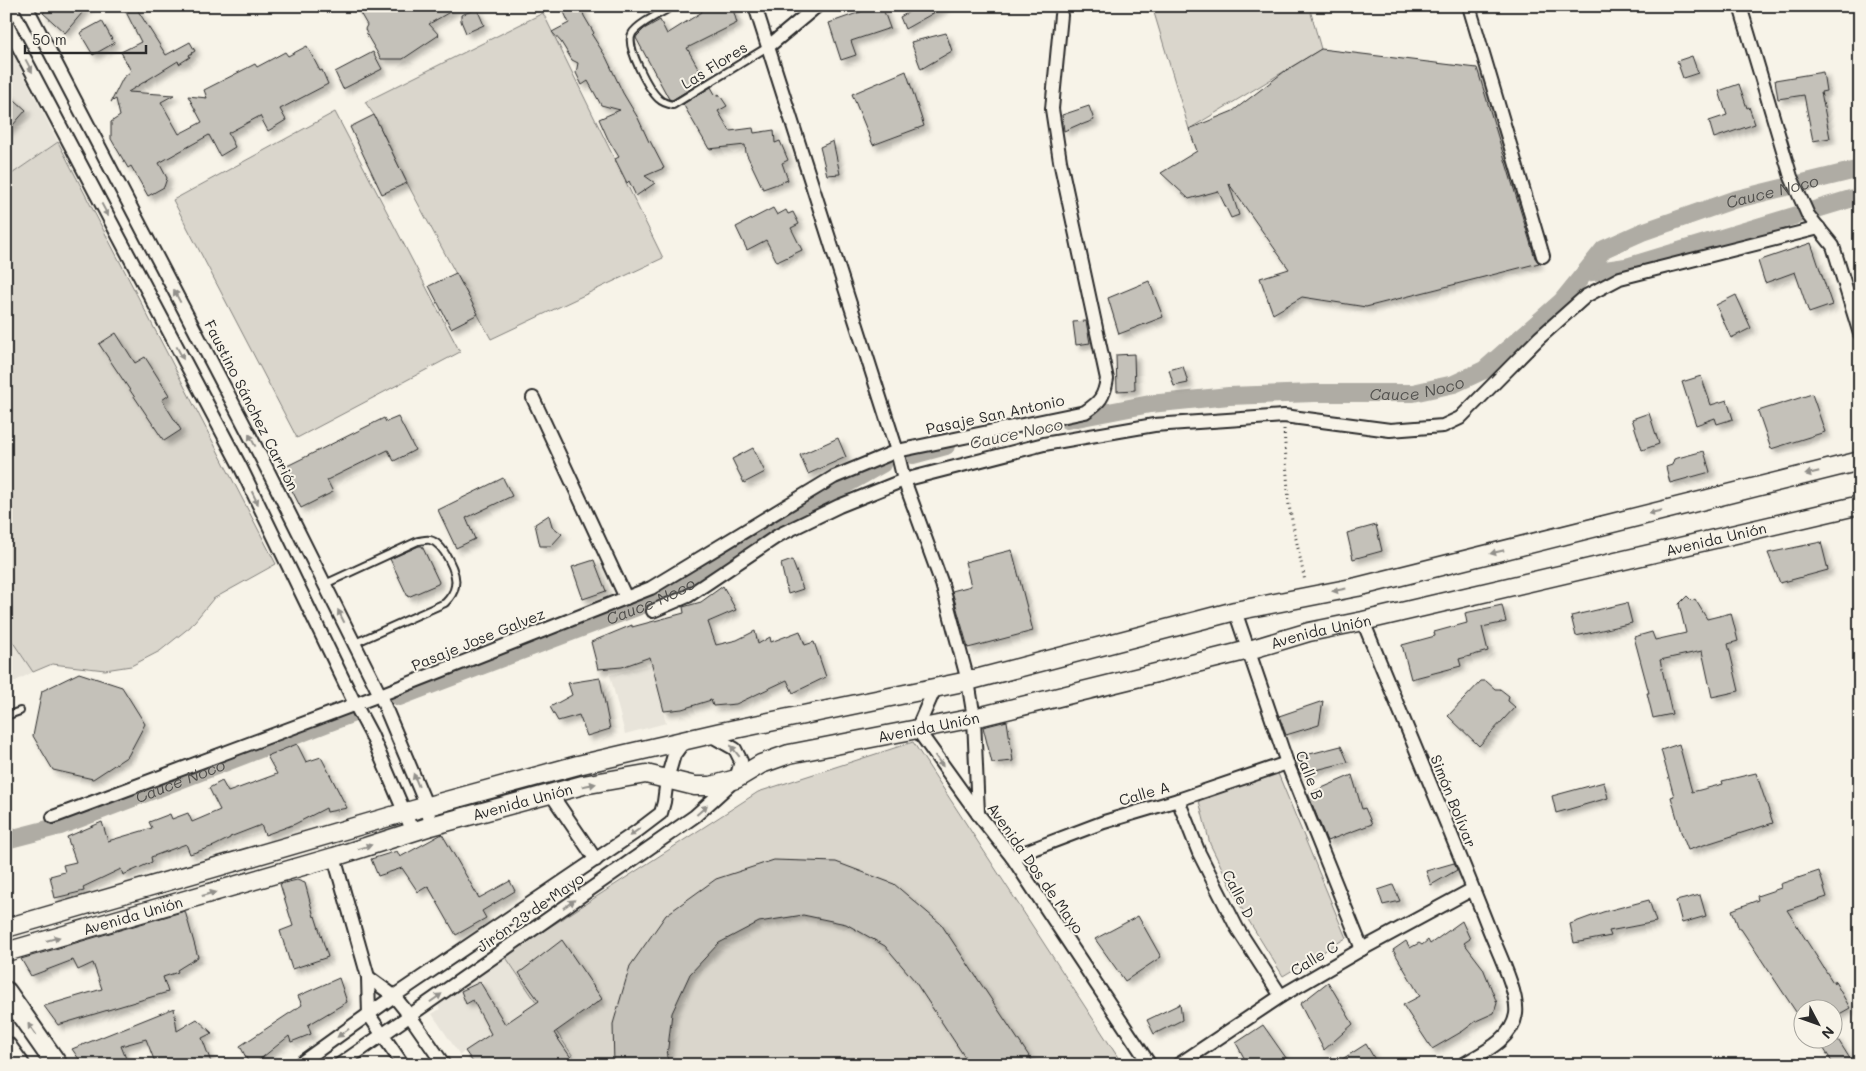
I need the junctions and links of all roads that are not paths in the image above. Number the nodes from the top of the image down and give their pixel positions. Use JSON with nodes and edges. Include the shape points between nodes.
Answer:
{"nodes":[{"id":1,"x":26,"y":6,"type":"edge"},
{"id":2,"x":673,"y":6,"type":"edge"},
{"id":3,"x":755,"y":6,"type":"edge"},
{"id":4,"x":817,"y":6,"type":"edge"},
{"id":5,"x":1469,"y":6,"type":"edge"},
{"id":6,"x":1740,"y":6,"type":"edge"},
{"id":7,"x":1061,"y":15,"type":"dead end"},
{"id":8,"x":6,"y":23,"type":"edge"},
{"id":9,"x":768,"y":46,"type":"junction"},
{"id":10,"x":1819,"y":228,"type":"junction"},
{"id":11,"x":142,"y":229,"type":"junction"},
{"id":12,"x":120,"y":240,"type":"junction"},
{"id":13,"x":1543,"y":256,"type":"dead end"},
{"id":14,"x":1859,"y":331,"type":"edge"},
{"id":15,"x":533,"y":398,"type":"dead end"},
{"id":16,"x":897,"y":451,"type":"junction"},
{"id":17,"x":262,"y":459,"type":"junction"},
{"id":18,"x":1860,"y":461,"type":"edge"},
{"id":19,"x":241,"y":468,"type":"junction"},
{"id":20,"x":904,"y":480,"type":"junction"},
{"id":21,"x":1860,"y":505,"type":"edge"},
{"id":22,"x":325,"y":584,"type":"junction"},
{"id":23,"x":626,"y":598,"type":"junction"},
{"id":24,"x":653,"y":611,"type":"dead end"},
{"id":25,"x":1235,"y":611,"type":"junction"},
{"id":26,"x":1363,"y":621,"type":"junction"},
{"id":27,"x":355,"y":643,"type":"junction"},
{"id":28,"x":1248,"y":650,"type":"junction"},
{"id":29,"x":968,"y":681,"type":"junction"},
{"id":30,"x":935,"y":688,"type":"junction"},
{"id":31,"x":380,"y":695,"type":"junction"},
{"id":32,"x":355,"y":704,"type":"junction"},
{"id":33,"x":20,"y":710,"type":"dead end"},
{"id":34,"x":6,"y":716,"type":"edge"},
{"id":35,"x":974,"y":718,"type":"junction"},
{"id":36,"x":917,"y":729,"type":"junction"},
{"id":37,"x":710,"y":735,"type":"junction"},
{"id":38,"x":685,"y":740,"type":"junction"},
{"id":39,"x":1287,"y":763,"type":"junction"},
{"id":40,"x":667,"y":779,"type":"junction"},
{"id":41,"x":736,"y":779,"type":"junction"},
{"id":42,"x":551,"y":794,"type":"junction"},
{"id":43,"x":1178,"y":800,"type":"junction"},
{"id":44,"x":427,"y":806,"type":"junction"},
{"id":45,"x":406,"y":812,"type":"junction"},
{"id":46,"x":978,"y":814,"type":"junction"},
{"id":47,"x":52,"y":817,"type":"dead end"},
{"id":48,"x":431,"y":826,"type":"junction"},
{"id":49,"x":413,"y":832,"type":"junction"},
{"id":50,"x":334,"y":857,"type":"junction"},
{"id":51,"x":1012,"y":857,"type":"junction"},
{"id":52,"x":596,"y":860,"type":"junction"},
{"id":53,"x":1473,"y":889,"type":"junction"},
{"id":54,"x":6,"y":928,"type":"edge"},
{"id":55,"x":1362,"y":948,"type":"junction"},
{"id":56,"x":6,"y":952,"type":"edge"},
{"id":57,"x":368,"y":977,"type":"junction"},
{"id":58,"x":6,"y":992,"type":"edge"},
{"id":59,"x":394,"y":996,"type":"junction"},
{"id":60,"x":1281,"y":996,"type":"junction"},
{"id":61,"x":370,"y":1015,"type":"junction"},
{"id":62,"x":410,"y":1016,"type":"junction"},
{"id":63,"x":382,"y":1035,"type":"junction"},
{"id":64,"x":6,"y":1047,"type":"edge"},
{"id":65,"x":19,"y":1065,"type":"edge"},
{"id":66,"x":57,"y":1065,"type":"edge"},
{"id":67,"x":298,"y":1065,"type":"edge"},
{"id":68,"x":338,"y":1065,"type":"edge"},
{"id":69,"x":403,"y":1065,"type":"edge"},
{"id":70,"x":444,"y":1065,"type":"edge"},
{"id":71,"x":1150,"y":1065,"type":"edge"},
{"id":72,"x":1178,"y":1065,"type":"edge"},
{"id":73,"x":1462,"y":1065,"type":"edge"}],
"edges":[{"from":1,"to":11,"type":"street","name":"Faustino Sánchez Carrión"},
{"from":2,"to":9,"type":"lane","name":"Las Flores","via":[[638,27],[630,44],[660,100],[673,105]]},
{"from":3,"to":9,"type":"street"},
{"from":4,"to":9,"type":"street"},
{"from":5,"to":13,"type":"street"},
{"from":6,"to":10,"type":"street","via":[[1791,177],[1808,215]]},
{"from":7,"to":16,"type":"street","name":"Pasaje San Antonio","via":[[1052,109],[1060,161],[1107,379],[1105,394],[1085,412]]},
{"from":8,"to":12,"type":"street","one_way":true},
{"from":9,"to":16,"type":"street"},
{"from":10,"to":14,"type":"street","via":[[1837,255]]},
{"from":10,"to":20,"type":"street","via":[[1620,278],[1586,296],[1539,338],[1460,418],[1443,426],[1390,430],[1284,416],[1154,424],[1044,444]]},
{"from":11,"to":12,"type":"street"},
{"from":17,"to":11,"type":"street","name":"Faustino Sánchez Carrión","one_way":true},
{"from":12,"to":19,"type":"street","one_way":true},
{"from":15,"to":23,"type":"street"},
{"from":16,"to":20,"type":"street"},
{"from":16,"to":23,"type":"street","name":"Pasaje Jose Galvez","via":[[834,477],[651,588]]},
{"from":17,"to":19,"type":"street"},
{"from":17,"to":22,"type":"street","name":"Faustino Sánchez Carrión"},
{"from":18,"to":25,"type":"main road","name":"Avenida Unión","one_way":true,"via":[[1357,587]]},
{"from":19,"to":32,"type":"street","one_way":true},
{"from":20,"to":24,"type":"street","via":[[779,535],[688,596]]},
{"from":20,"to":29,"type":"street","via":[[942,584]]},
{"from":21,"to":26,"type":"main road","name":"Avenida Unión"},
{"from":27,"to":22,"type":"street","name":"Faustino Sánchez Carrión","one_way":true},
{"from":22,"to":27,"type":"lane","via":[[418,541],[429,540],[444,552],[456,585],[445,603]]},
{"from":23,"to":31,"type":"street","name":"Pasaje Jose Galvez"},
{"from":25,"to":28,"type":"street","name":"Calle B"},
{"from":25,"to":29,"type":"main road","name":"Avenida Unión"},
{"from":26,"to":28,"type":"main road","name":"Avenida Unión","via":[[1309,632]]},
{"from":26,"to":53,"type":"street","name":"Simón Bolívar"},
{"from":27,"to":31,"type":"street","name":"Faustino Sánchez Carrión"},
{"from":28,"to":35,"type":"main road","name":"Avenida Unión"},
{"from":28,"to":39,"type":"street","name":"Calle B"},
{"from":29,"to":30,"type":"main road","name":"Avenida Unión"},
{"from":29,"to":35,"type":"street"},
{"from":30,"to":36,"type":"street"},
{"from":30,"to":37,"type":"main road","name":"Avenida Unión"},
{"from":31,"to":32,"type":"street","name":"Pasaje Jose Galvez"},
{"from":44,"to":31,"type":"street","name":"Faustino Sánchez Carrión","one_way":true},
{"from":32,"to":45,"type":"street","via":[[372,734]]},
{"from":32,"to":47,"type":"street","name":"Pasaje Jose Galvez"},
{"from":33,"to":34,"type":"lane"},
{"from":35,"to":36,"type":"main road","name":"Avenida Unión"},
{"from":35,"to":46,"type":"street"},
{"from":36,"to":41,"type":"main road","name":"Avenida Unión","via":[[789,754],[761,764]]},
{"from":36,"to":46,"type":"street","name":"Avenida Dos de Mayo","one_way":true},
{"from":37,"to":38,"type":"main road","name":"Avenida Unión"},
{"from":41,"to":37,"type":"street","one_way":true,"via":[[741,762],[735,749]]},
{"from":38,"to":40,"type":"street","via":[[674,754]]},
{"from":38,"to":44,"type":"main road","name":"Avenida Unión"},
{"from":39,"to":43,"type":"street","name":"Calle A"},
{"from":39,"to":55,"type":"street","name":"Calle B"},
{"from":40,"to":41,"type":"main road","name":"Avenida Unión","via":[[695,786],[711,786]]},
{"from":42,"to":40,"type":"main road","name":"Avenida Unión","one_way":true,"via":[[646,774]]},
{"from":40,"to":52,"type":"street","name":"Jirón 23 de Mayo","one_way":true,"via":[[661,813]]},
{"from":62,"to":41,"type":"street","name":"Jirón 23 de Mayo","one_way":true,"via":[[695,816]]},
{"from":42,"to":48,"type":"main road","name":"Avenida Unión"},
{"from":42,"to":52,"type":"street"},
{"from":43,"to":51,"type":"street","name":"Calle A","via":[[1104,822]]},
{"from":43,"to":60,"type":"street","name":"Calle D","via":[[1199,852],[1238,928]]},
{"from":44,"to":45,"type":"main road","name":"Avenida Unión"},
{"from":44,"to":48,"type":"street","name":"Faustino Sánchez Carrión"},
{"from":45,"to":49,"type":"street"},
{"from":45,"to":54,"type":"main road","name":"Avenida Unión"},
{"from":46,"to":51,"type":"street","name":"Avenida Dos de Mayo"},
{"from":48,"to":49,"type":"main road","name":"Avenida Unión"},
{"from":50,"to":49,"type":"main road","name":"Avenida Unión","one_way":true},
{"from":56,"to":50,"type":"main road","name":"Avenida Unión","one_way":true},
{"from":50,"to":57,"type":"street"},
{"from":51,"to":71,"type":"street","name":"Avenida Dos de Mayo"},
{"from":52,"to":59,"type":"street","name":"Jirón 23 de Mayo"},
{"from":53,"to":55,"type":"street","name":"Calle C"},
{"from":53,"to":73,"type":"street","name":"Simón Bolívar","via":[[1514,993],[1516,1014],[1509,1030],[1494,1046]]},
{"from":55,"to":60,"type":"street","name":"Calle C"},
{"from":57,"to":59,"type":"street"},
{"from":57,"to":61,"type":"street"},
{"from":66,"to":58,"type":"main road","one_way":true},
{"from":59,"to":61,"type":"street","name":"Jirón 23 de Mayo"},
{"from":59,"to":62,"type":"street"},
{"from":60,"to":72,"type":"street","name":"Calle C"},
{"from":61,"to":63,"type":"street"},
{"from":61,"to":67,"type":"street","name":"Jirón 23 de Mayo","one_way":true},
{"from":62,"to":63,"type":"street","name":"Jirón 23 de Mayo"},
{"from":62,"to":70,"type":"street"},
{"from":63,"to":68,"type":"street","name":"Jirón 23 de Mayo"},
{"from":63,"to":69,"type":"street"},
{"from":64,"to":65,"type":"main road"}]}
